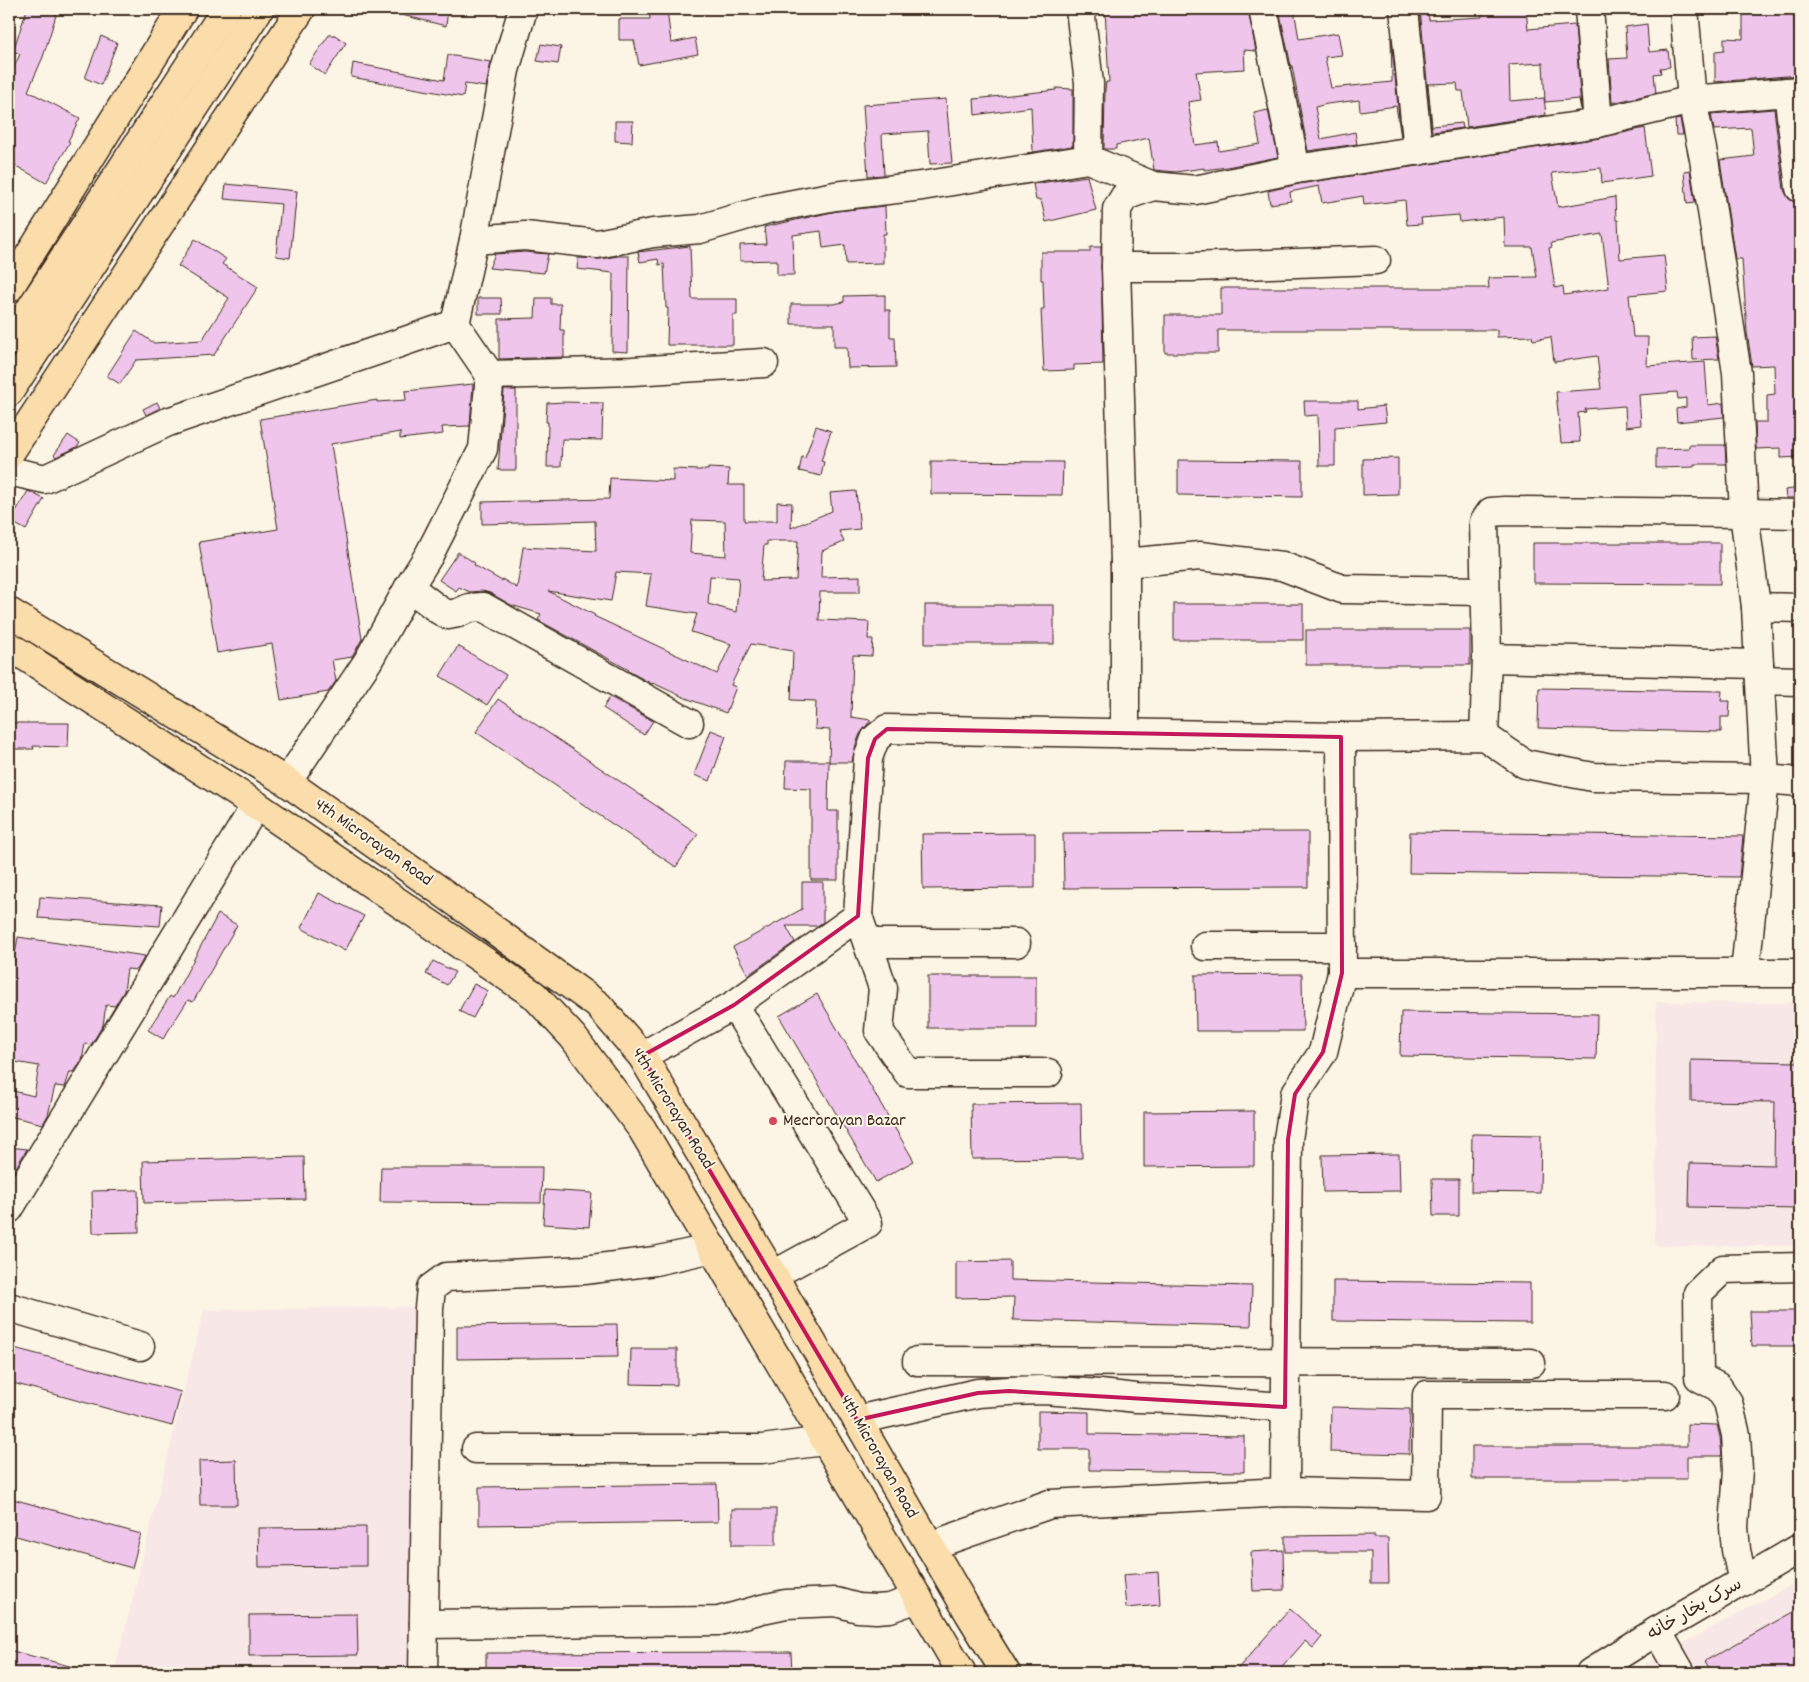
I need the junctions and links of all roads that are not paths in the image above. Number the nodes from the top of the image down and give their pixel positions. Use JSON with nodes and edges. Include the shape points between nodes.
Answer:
{"nodes":[{"id":1,"x":184,"y":9,"type":"edge"},
{"id":2,"x":226,"y":9,"type":"edge"},
{"id":3,"x":259,"y":9,"type":"edge"},
{"id":4,"x":301,"y":9,"type":"edge"},
{"id":5,"x":522,"y":9,"type":"edge"},
{"id":6,"x":1080,"y":9,"type":"edge"},
{"id":7,"x":1263,"y":9,"type":"edge"},
{"id":8,"x":1404,"y":9,"type":"edge"},
{"id":9,"x":1589,"y":9,"type":"edge"},
{"id":10,"x":1684,"y":9,"type":"edge"},
{"id":11,"x":1794,"y":91,"type":"edge"},
{"id":12,"x":1692,"y":100,"type":"junction"},
{"id":13,"x":1598,"y":123,"type":"junction"},
{"id":14,"x":1418,"y":151,"type":"junction"},
{"id":15,"x":1088,"y":159,"type":"junction"},
{"id":16,"x":1296,"y":169,"type":"junction"},
{"id":17,"x":1153,"y":186,"type":"junction"},
{"id":18,"x":1800,"y":188,"type":"edge"},
{"id":19,"x":474,"y":240,"type":"junction"},
{"id":20,"x":1376,"y":260,"type":"dead end"},
{"id":21,"x":1116,"y":267,"type":"junction"},
{"id":22,"x":9,"y":288,"type":"edge"},
{"id":23,"x":455,"y":324,"type":"junction"},
{"id":24,"x":9,"y":342,"type":"edge"},
{"id":25,"x":764,"y":363,"type":"dead end"},
{"id":26,"x":490,"y":375,"type":"junction"},
{"id":27,"x":9,"y":392,"type":"edge"},
{"id":28,"x":9,"y":454,"type":"edge"},
{"id":29,"x":9,"y":470,"type":"edge"},
{"id":30,"x":1744,"y":513,"type":"junction"},
{"id":31,"x":1800,"y":514,"type":"edge"},
{"id":32,"x":1124,"y":563,"type":"junction"},
{"id":33,"x":408,"y":587,"type":"junction"},
{"id":34,"x":1485,"y":591,"type":"junction"},
{"id":35,"x":1756,"y":607,"type":"junction"},
{"id":36,"x":1800,"y":608,"type":"edge"},
{"id":37,"x":9,"y":612,"type":"edge"},
{"id":38,"x":9,"y":646,"type":"edge"},
{"id":39,"x":1488,"y":658,"type":"junction"},
{"id":40,"x":1759,"y":672,"type":"junction"},
{"id":41,"x":1800,"y":680,"type":"edge"},
{"id":42,"x":689,"y":723,"type":"dead end"},
{"id":43,"x":1125,"y":734,"type":"junction"},
{"id":44,"x":1484,"y":736,"type":"junction"},
{"id":45,"x":1341,"y":737,"type":"junction"},
{"id":46,"x":1765,"y":779,"type":"junction"},
{"id":47,"x":286,"y":782,"type":"junction"},
{"id":48,"x":1800,"y":782,"type":"edge"},
{"id":49,"x":256,"y":805,"type":"junction"},
{"id":50,"x":449,"y":897,"type":"junction"},
{"id":51,"x":858,"y":916,"type":"junction"},
{"id":52,"x":434,"y":925,"type":"junction"},
{"id":53,"x":868,"y":943,"type":"junction"},
{"id":54,"x":1016,"y":943,"type":"dead end"},
{"id":55,"x":1205,"y":946,"type":"dead end"},
{"id":56,"x":1342,"y":946,"type":"junction"},
{"id":57,"x":1745,"y":972,"type":"junction"},
{"id":58,"x":1342,"y":973,"type":"junction"},
{"id":59,"x":1800,"y":973,"type":"edge"},
{"id":60,"x":734,"y":1005,"type":"junction"},
{"id":61,"x":642,"y":1056,"type":"junction"},
{"id":62,"x":1048,"y":1073,"type":"dead end"},
{"id":63,"x":9,"y":1209,"type":"edge"},
{"id":64,"x":713,"y":1248,"type":"junction"},
{"id":65,"x":1800,"y":1267,"type":"edge"},
{"id":66,"x":773,"y":1275,"type":"junction"},
{"id":67,"x":9,"y":1307,"type":"edge"},
{"id":68,"x":140,"y":1346,"type":"dead end"},
{"id":69,"x":917,"y":1361,"type":"dead end"},
{"id":70,"x":1286,"y":1362,"type":"junction"},
{"id":71,"x":1531,"y":1362,"type":"dead end"},
{"id":72,"x":1665,"y":1396,"type":"dead end"},
{"id":73,"x":1285,"y":1407,"type":"junction"},
{"id":74,"x":864,"y":1431,"type":"junction"},
{"id":75,"x":476,"y":1449,"type":"dead end"},
{"id":76,"x":830,"y":1452,"type":"junction"},
{"id":77,"x":1285,"y":1492,"type":"junction"},
{"id":78,"x":930,"y":1546,"type":"junction"},
{"id":79,"x":1800,"y":1548,"type":"edge"},
{"id":80,"x":1743,"y":1582,"type":"junction"},
{"id":81,"x":918,"y":1598,"type":"junction"},
{"id":82,"x":424,"y":1624,"type":"junction"},
{"id":83,"x":1656,"y":1631,"type":"junction"},
{"id":84,"x":423,"y":1673,"type":"edge"},
{"id":85,"x":962,"y":1673,"type":"edge"},
{"id":86,"x":1006,"y":1673,"type":"edge"},
{"id":87,"x":1590,"y":1673,"type":"edge"},
{"id":88,"x":1681,"y":1673,"type":"edge"}],
"edges":[{"from":1,"to":22,"type":"main road"},
{"from":2,"to":24,"type":"main road"},
{"from":3,"to":27,"type":"main road"},
{"from":4,"to":28,"type":"main road"},
{"from":5,"to":19,"type":"street","via":[[505,70]]},
{"from":6,"to":15,"type":"street","via":[[1089,84]]},
{"from":7,"to":16,"type":"street"},
{"from":8,"to":14,"type":"street"},
{"from":9,"to":13,"type":"street"},
{"from":10,"to":12,"type":"street"},
{"from":11,"to":12,"type":"street"},
{"from":11,"to":18,"type":"street"},
{"from":12,"to":13,"type":"street"},
{"from":12,"to":30,"type":"street","via":[[1737,373]]},
{"from":13,"to":14,"type":"street"},
{"from":14,"to":16,"type":"street"},
{"from":15,"to":17,"type":"street"},
{"from":15,"to":19,"type":"street","via":[[922,186],[835,196],[768,209],[700,229],[653,233],[597,244],[525,236]]},
{"from":16,"to":17,"type":"street","via":[[1195,190]]},
{"from":17,"to":21,"type":"street","via":[[1125,196],[1117,209]]},
{"from":19,"to":23,"type":"street"},
{"from":20,"to":21,"type":"street"},
{"from":21,"to":32,"type":"street"},
{"from":23,"to":26,"type":"street"},
{"from":23,"to":29,"type":"street","via":[[168,422],[45,479]]},
{"from":25,"to":26,"type":"street","via":[[632,372]]},
{"from":26,"to":33,"type":"street","via":[[483,449],[429,555]]},
{"from":30,"to":31,"type":"street"},
{"from":30,"to":34,"type":"street","via":[[1491,512],[1484,522]]},
{"from":30,"to":35,"type":"street"},
{"from":32,"to":34,"type":"street","via":[[1200,556],[1282,566],[1342,589]]},
{"from":32,"to":43,"type":"street"},
{"from":33,"to":42,"type":"street","via":[[448,615],[483,607]]},
{"from":33,"to":47,"type":"street","via":[[368,661]]},
{"from":34,"to":39,"type":"street"},
{"from":35,"to":36,"type":"street"},
{"from":35,"to":40,"type":"street"},
{"from":37,"to":47,"type":"main road","name":"4th Microrayan Road"},
{"from":38,"to":49,"type":"main road","name":"4th Microrayan Road"},
{"from":39,"to":40,"type":"street"},
{"from":39,"to":44,"type":"street"},
{"from":40,"to":41,"type":"street"},
{"from":40,"to":46,"type":"street"},
{"from":43,"to":45,"type":"street"},
{"from":43,"to":51,"type":"street","via":[[887,729],[875,739],[868,758]]},
{"from":44,"to":45,"type":"street"},
{"from":44,"to":46,"type":"street","via":[[1525,764],[1593,777]]},
{"from":45,"to":56,"type":"street"},
{"from":46,"to":48,"type":"street"},
{"from":46,"to":57,"type":"street"},
{"from":47,"to":50,"type":"main road","name":"4th Microrayan Road"},
{"from":49,"to":52,"type":"main road","name":"4th Microrayan Road"},
{"from":49,"to":63,"type":"street"},
{"from":50,"to":52,"type":"main road"},
{"from":50,"to":61,"type":"main road","name":"4th Microrayan Road","via":[[598,1005]]},
{"from":51,"to":53,"type":"street"},
{"from":51,"to":60,"type":"street"},
{"from":52,"to":64,"type":"main road","name":"4th Microrayan Road","via":[[534,995],[573,1036],[642,1129]]},
{"from":53,"to":54,"type":"street"},
{"from":53,"to":62,"type":"street","via":[[883,988],[879,1031],[908,1073]]},
{"from":55,"to":56,"type":"street"},
{"from":56,"to":58,"type":"street"},
{"from":57,"to":58,"type":"street"},
{"from":57,"to":59,"type":"street"},
{"from":58,"to":70,"type":"street","via":[[1323,1052],[1295,1094],[1288,1139]]},
{"from":60,"to":61,"type":"street"},
{"from":60,"to":66,"type":"street","via":[[868,1223]]},
{"from":61,"to":66,"type":"main road","name":"4th Microrayan Road"},
{"from":64,"to":76,"type":"main road","name":"4th Microrayan Road"},
{"from":64,"to":82,"type":"street","via":[[655,1261],[584,1270],[446,1277],[431,1288]]},
{"from":65,"to":80,"type":"street","via":[[1724,1269],[1698,1294],[1698,1378],[1718,1387],[1728,1402],[1736,1435],[1738,1470],[1734,1527]]},
{"from":66,"to":74,"type":"main road","name":"4th Microrayan Road"},
{"from":67,"to":68,"type":"street"},
{"from":69,"to":70,"type":"street"},
{"from":70,"to":71,"type":"street"},
{"from":70,"to":73,"type":"street"},
{"from":72,"to":77,"type":"street","via":[[1427,1395],[1426,1495]]},
{"from":73,"to":74,"type":"street","via":[[1009,1390],[978,1393]]},
{"from":73,"to":77,"type":"street"},
{"from":74,"to":76,"type":"main road"},
{"from":74,"to":78,"type":"main road","name":"4th Microrayan Road"},
{"from":75,"to":76,"type":"street"},
{"from":76,"to":81,"type":"main road","name":"4th Microrayan Road"},
{"from":77,"to":78,"type":"street","via":[[1050,1504]]},
{"from":78,"to":86,"type":"main road","name":"4th Microrayan Road"},
{"from":79,"to":80,"type":"street","name":"سرک بخار خانه"},
{"from":80,"to":83,"type":"street","name":"سرک بخار خانه"},
{"from":81,"to":82,"type":"street","via":[[890,1608],[876,1609],[836,1602],[786,1604],[719,1621]]},
{"from":81,"to":85,"type":"main road","name":"4th Microrayan Road"},
{"from":82,"to":84,"type":"street"},
{"from":83,"to":87,"type":"street","name":"سرک بخار خانه"},
{"from":83,"to":88,"type":"street"}]}
